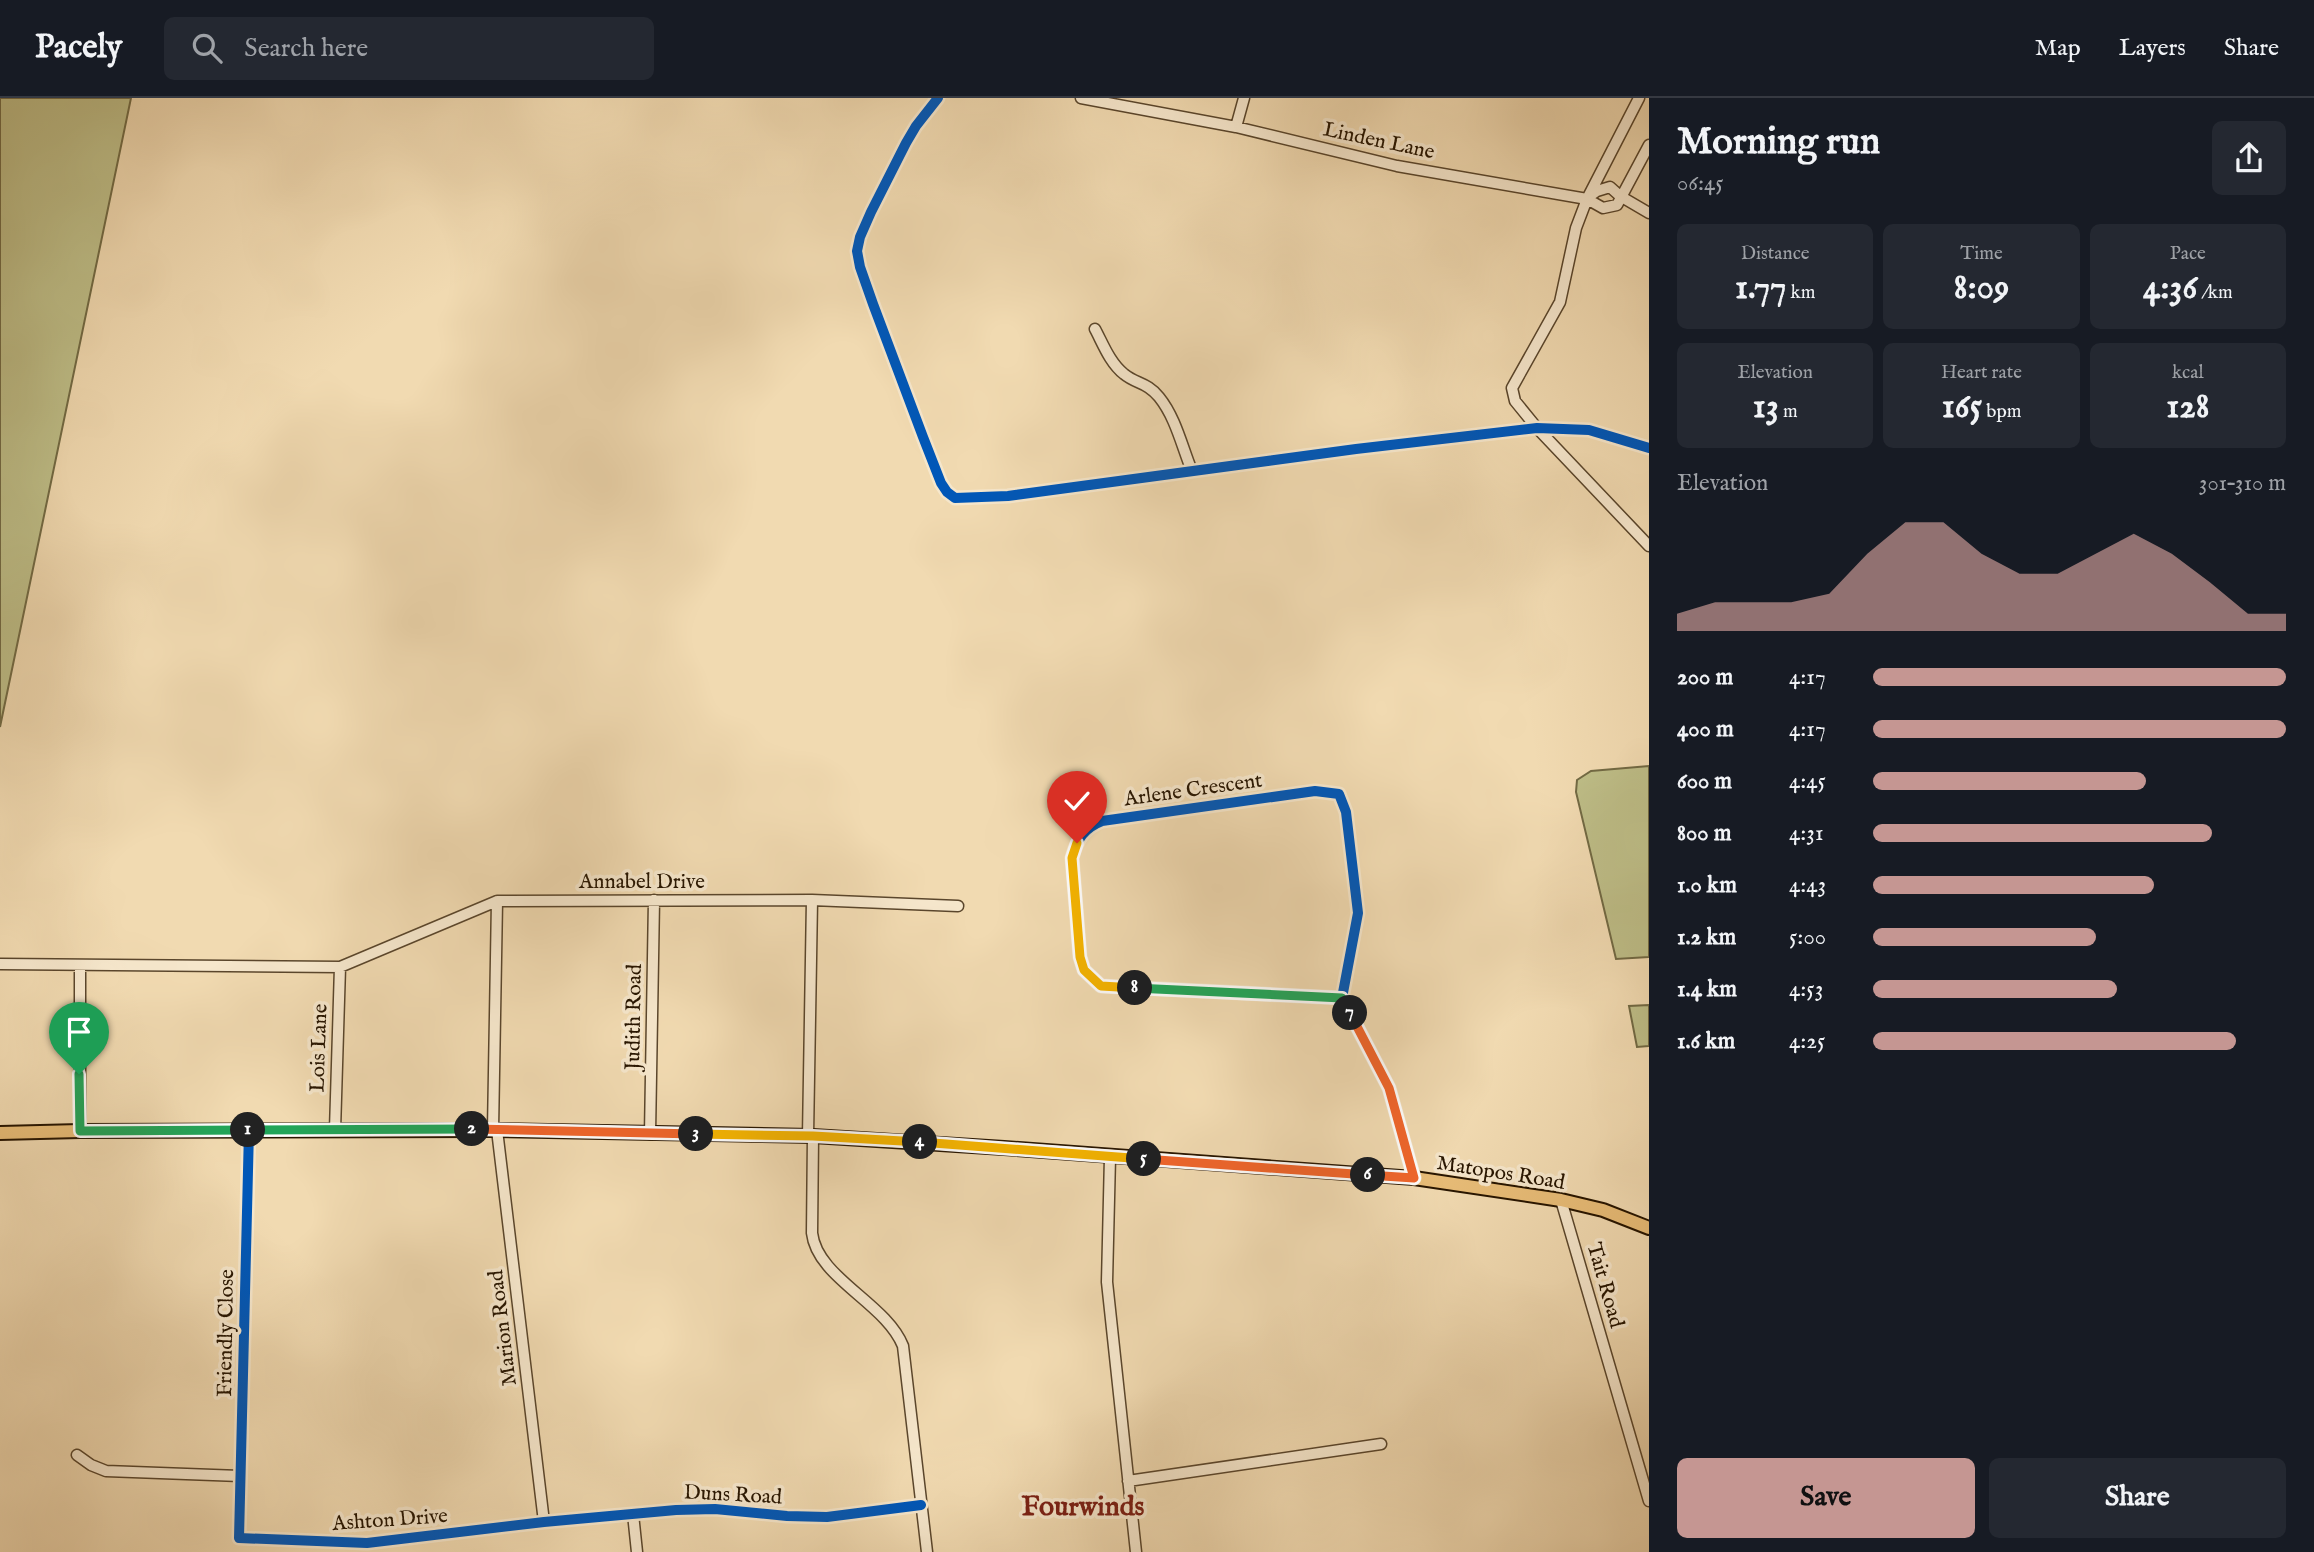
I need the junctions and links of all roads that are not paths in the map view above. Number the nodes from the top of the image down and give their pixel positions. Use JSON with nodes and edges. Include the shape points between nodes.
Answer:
{"nodes":[{"id":1,"x":938,"y":98,"type":"edge"},
{"id":2,"x":1081,"y":98,"type":"edge"},
{"id":3,"x":1244,"y":98,"type":"edge"},
{"id":4,"x":1639,"y":98,"type":"edge"},
{"id":5,"x":1236,"y":127,"type":"junction"},
{"id":6,"x":1649,"y":145,"type":"edge"},
{"id":7,"x":1604,"y":162,"type":"junction"},
{"id":8,"x":1605,"y":188,"type":"junction"},
{"id":9,"x":1620,"y":196,"type":"junction"},
{"id":10,"x":1587,"y":199,"type":"junction"},
{"id":11,"x":1649,"y":212,"type":"edge"},
{"id":12,"x":1095,"y":329,"type":"dead end"},
{"id":13,"x":1537,"y":428,"type":"junction"},
{"id":14,"x":1649,"y":448,"type":"edge"},
{"id":15,"x":1192,"y":471,"type":"junction"},
{"id":16,"x":1649,"y":546,"type":"edge"},
{"id":17,"x":812,"y":900,"type":"junction"},
{"id":18,"x":497,"y":901,"type":"junction"},
{"id":19,"x":654,"y":901,"type":"junction"},
{"id":20,"x":958,"y":905,"type":"dead end"},
{"id":21,"x":0,"y":964,"type":"edge"},
{"id":22,"x":80,"y":966,"type":"junction"},
{"id":23,"x":340,"y":967,"type":"junction"},
{"id":24,"x":1342,"y":998,"type":"junction"},
{"id":25,"x":249,"y":1130,"type":"junction"},
{"id":26,"x":335,"y":1130,"type":"junction"},
{"id":27,"x":495,"y":1130,"type":"junction"},
{"id":28,"x":80,"y":1131,"type":"junction"},
{"id":29,"x":0,"y":1133,"type":"edge"},
{"id":30,"x":650,"y":1134,"type":"junction"},
{"id":31,"x":810,"y":1136,"type":"junction"},
{"id":32,"x":1110,"y":1157,"type":"junction"},
{"id":33,"x":1414,"y":1178,"type":"junction"},
{"id":34,"x":1561,"y":1200,"type":"junction"},
{"id":35,"x":1649,"y":1228,"type":"edge"},
{"id":36,"x":1381,"y":1444,"type":"dead end"},
{"id":37,"x":77,"y":1455,"type":"dead end"},
{"id":38,"x":240,"y":1476,"type":"junction"},
{"id":39,"x":1128,"y":1481,"type":"junction"},
{"id":40,"x":1649,"y":1500,"type":"edge"},
{"id":41,"x":921,"y":1505,"type":"junction"},
{"id":42,"x":633,"y":1514,"type":"junction"},
{"id":43,"x":544,"y":1522,"type":"junction"},
{"id":44,"x":239,"y":1538,"type":"joint"},
{"id":45,"x":637,"y":1552,"type":"edge"},
{"id":46,"x":927,"y":1552,"type":"edge"},
{"id":47,"x":1136,"y":1552,"type":"edge"}],
"edges":[{"from":1,"to":15,"type":"street","via":[[906,143],[857,251],[877,316],[947,492],[956,498],[1008,496]]},
{"from":2,"to":5,"type":"street","name":"Linden Lane"},
{"from":3,"to":5,"type":"street"},
{"from":4,"to":7,"type":"street"},
{"from":5,"to":10,"type":"street","name":"Linden Lane","via":[[1397,166]]},
{"from":6,"to":9,"type":"street"},
{"from":7,"to":8,"type":"street"},
{"from":7,"to":10,"type":"street"},
{"from":8,"to":9,"type":"street"},
{"from":8,"to":10,"type":"street"},
{"from":9,"to":10,"type":"street","name":"Linden Lane","via":[[1617,205],[1608,208]]},
{"from":9,"to":11,"type":"street"},
{"from":10,"to":13,"type":"street","via":[[1560,302],[1512,388],[1515,401]]},
{"from":12,"to":15,"type":"street","via":[[1121,372],[1161,399]]},
{"from":13,"to":14,"type":"street","via":[[1589,430]]},
{"from":13,"to":15,"type":"street"},
{"from":13,"to":16,"type":"street"},
{"from":17,"to":19,"type":"street","name":"Annabel Drive"},
{"from":17,"to":20,"type":"street","name":"Annabel Drive"},
{"from":17,"to":31,"type":"street"},
{"from":18,"to":19,"type":"street","name":"Annabel Drive"},
{"from":18,"to":23,"type":"street","name":"Annabel Drive"},
{"from":18,"to":27,"type":"street","name":"Marion Road"},
{"from":19,"to":30,"type":"street","name":"Judith Road"},
{"from":21,"to":22,"type":"street"},
{"from":22,"to":23,"type":"street"},
{"from":22,"to":28,"type":"street"},
{"from":23,"to":26,"type":"street","name":"Lois Lane"},
{"from":24,"to":24,"type":"street","name":"Arlene Crescent","via":[[1358,913],[1346,813],[1339,794],[1315,791],[1102,821],[1083,833],[1072,858],[1080,957],[1084,970],[1101,986]]},
{"from":24,"to":33,"type":"street","via":[[1389,1088]]},
{"from":25,"to":26,"type":"main road","name":"Matopos Road"},
{"from":25,"to":28,"type":"main road","name":"Matopos Road"},
{"from":25,"to":38,"type":"street","name":"Friendly Close"},
{"from":26,"to":27,"type":"main road","name":"Matopos Road"},
{"from":27,"to":30,"type":"main road","name":"Matopos Road"},
{"from":27,"to":43,"type":"street","name":"Marion Road"},
{"from":28,"to":29,"type":"main road","name":"Matopos Road"},
{"from":30,"to":31,"type":"main road","name":"Matopos Road"},
{"from":31,"to":32,"type":"main road","name":"Matopos Road"},
{"from":31,"to":41,"type":"street","via":[[814,1246],[824,1262],[900,1337],[905,1353]]},
{"from":32,"to":33,"type":"main road","name":"Matopos Road"},
{"from":32,"to":39,"type":"street","via":[[1107,1282]]},
{"from":33,"to":34,"type":"main road","name":"Matopos Road"},
{"from":34,"to":35,"type":"main road","name":"Matopos Road"},
{"from":34,"to":40,"type":"street","name":"Tait Road"},
{"from":36,"to":39,"type":"street"},
{"from":37,"to":38,"type":"street","via":[[106,1471]]},
{"from":38,"to":44,"type":"street","name":"Friendly Close"},
{"from":39,"to":47,"type":"street"},
{"from":41,"to":42,"type":"street","name":"Duns Road","via":[[827,1517],[715,1509]]},
{"from":41,"to":46,"type":"street"},
{"from":42,"to":43,"type":"street","name":"Duns Road"},
{"from":42,"to":45,"type":"street"},
{"from":43,"to":44,"type":"street","name":"Ashton Drive","via":[[367,1543]]}]}
